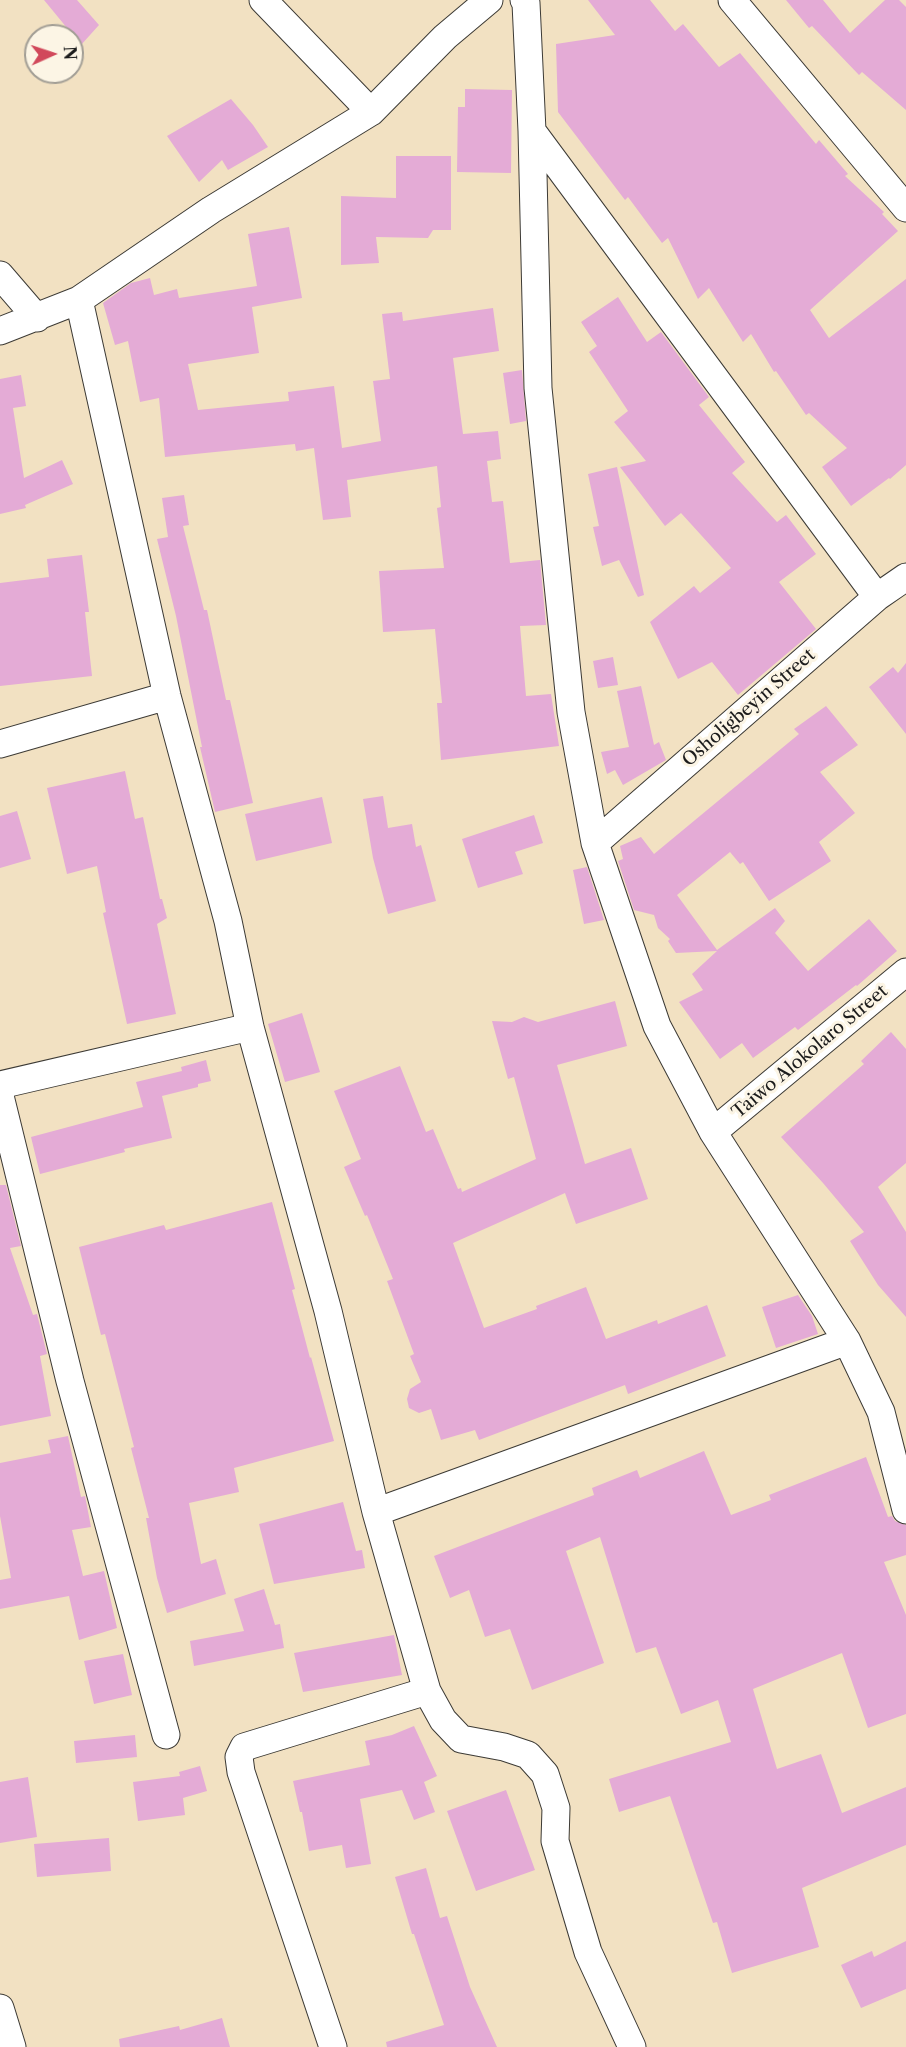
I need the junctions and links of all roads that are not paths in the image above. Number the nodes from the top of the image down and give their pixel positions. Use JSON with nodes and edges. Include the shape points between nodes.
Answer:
{"nodes":[{"id":1,"x":263,"y":0,"type":"edge"},
{"id":2,"x":489,"y":0,"type":"edge"},
{"id":3,"x":524,"y":0,"type":"edge"},
{"id":4,"x":732,"y":0,"type":"edge"},
{"id":5,"x":371,"y":112,"type":"junction"},
{"id":6,"x":532,"y":131,"type":"junction"},
{"id":7,"x":906,"y":208,"type":"edge"},
{"id":8,"x":0,"y":275,"type":"edge"},
{"id":9,"x":79,"y":300,"type":"junction"},
{"id":10,"x":37,"y":318,"type":"junction"},
{"id":11,"x":0,"y":331,"type":"edge"},
{"id":12,"x":906,"y":577,"type":"edge"},
{"id":13,"x":877,"y":597,"type":"junction"},
{"id":14,"x":167,"y":696,"type":"junction"},
{"id":15,"x":0,"y":744,"type":"edge"},
{"id":16,"x":595,"y":843,"type":"junction"},
{"id":17,"x":906,"y":972,"type":"edge"},
{"id":18,"x":250,"y":1027,"type":"junction"},
{"id":19,"x":0,"y":1085,"type":"edge"},
{"id":20,"x":0,"y":1096,"type":"edge"},
{"id":21,"x":713,"y":1132,"type":"junction"},
{"id":22,"x":847,"y":1341,"type":"junction"},
{"id":23,"x":906,"y":1510,"type":"edge"},
{"id":24,"x":376,"y":1512,"type":"junction"},
{"id":25,"x":427,"y":1691,"type":"junction"},
{"id":26,"x":166,"y":1735,"type":"dead end"},
{"id":27,"x":0,"y":2008,"type":"edge"},
{"id":28,"x":12,"y":2047,"type":"edge"},
{"id":29,"x":333,"y":2047,"type":"edge"},
{"id":30,"x":632,"y":2047,"type":"edge"}],
"edges":[{"from":1,"to":5,"type":"street"},
{"from":2,"to":5,"type":"street","via":[[444,37]]},
{"from":3,"to":6,"type":"street"},
{"from":4,"to":7,"type":"street"},
{"from":5,"to":9,"type":"street","via":[[211,210]]},
{"from":6,"to":13,"type":"street"},
{"from":6,"to":16,"type":"street","via":[[538,388],[571,712]]},
{"from":8,"to":10,"type":"street"},
{"from":9,"to":10,"type":"street"},
{"from":9,"to":14,"type":"street"},
{"from":10,"to":11,"type":"street"},
{"from":12,"to":13,"type":"street","name":"Osholigbeyin Street"},
{"from":13,"to":16,"type":"street","name":"Osholigbeyin Street"},
{"from":14,"to":15,"type":"street"},
{"from":14,"to":18,"type":"street","via":[[228,921]]},
{"from":16,"to":21,"type":"street","via":[[657,1026]]},
{"from":17,"to":21,"type":"street","name":"Taiwo Alokolaro Street"},
{"from":18,"to":19,"type":"street"},
{"from":18,"to":24,"type":"street","via":[[328,1311]]},
{"from":20,"to":26,"type":"street","via":[[70,1381]]},
{"from":21,"to":22,"type":"street"},
{"from":22,"to":23,"type":"street","via":[[880,1412]]},
{"from":22,"to":24,"type":"street"},
{"from":24,"to":25,"type":"street"},
{"from":25,"to":29,"type":"street","via":[[244,1747],[239,1757]]},
{"from":25,"to":30,"type":"street","via":[[443,1720],[461,1739],[528,1755],[544,1774],[556,1809],[555,1841],[588,1952]]},
{"from":27,"to":28,"type":"street"}]}
